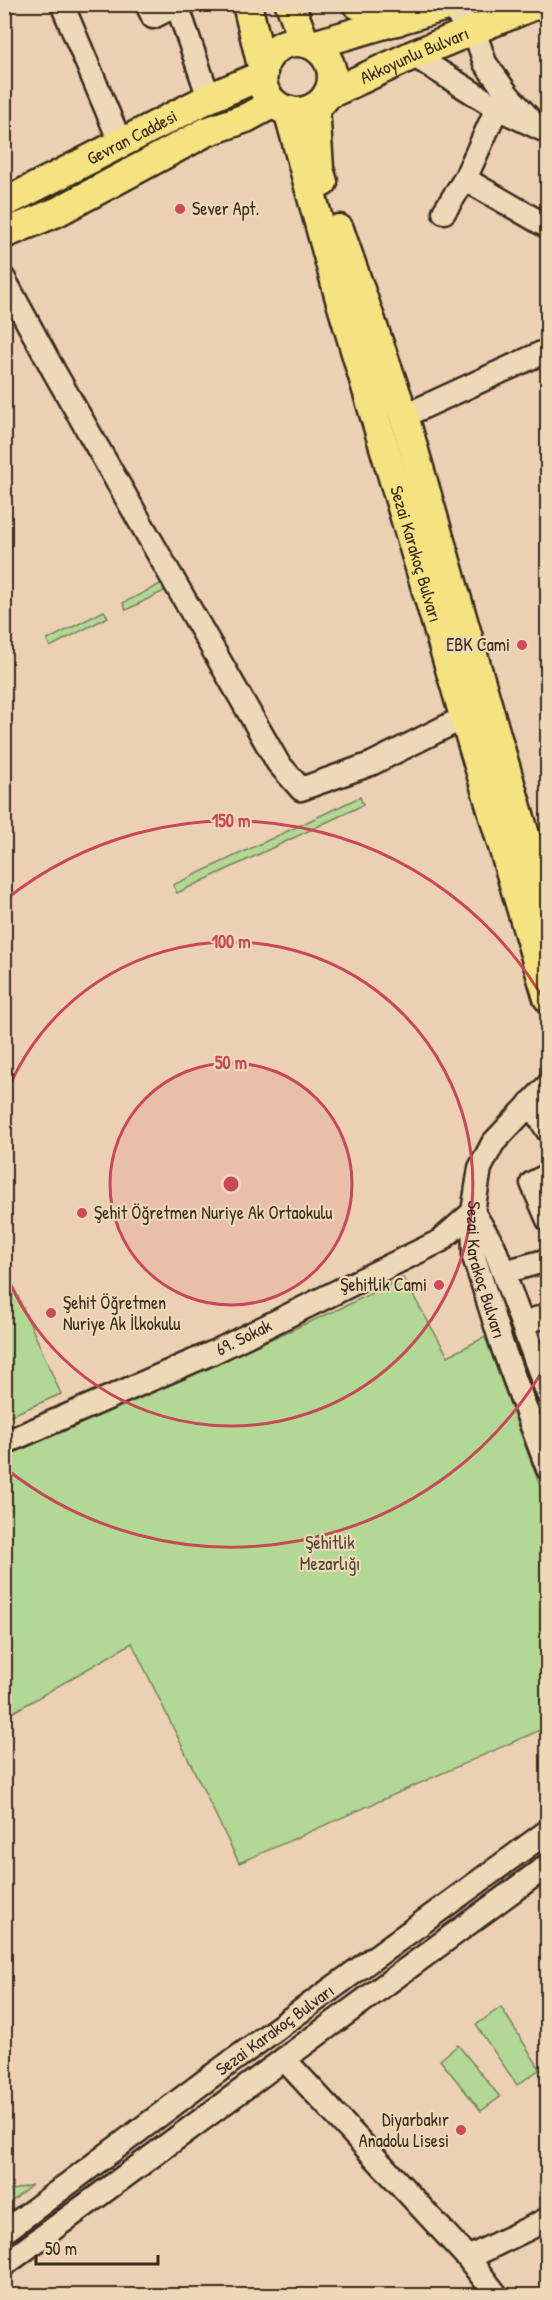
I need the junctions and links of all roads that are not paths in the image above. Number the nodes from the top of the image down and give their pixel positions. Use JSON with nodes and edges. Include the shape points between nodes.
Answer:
{"nodes":[{"id":1,"x":62,"y":4,"type":"edge"},
{"id":2,"x":147,"y":4,"type":"edge"},
{"id":3,"x":247,"y":4,"type":"edge"},
{"id":4,"x":290,"y":4,"type":"edge"},
{"id":5,"x":357,"y":4,"type":"edge"},
{"id":6,"x":537,"y":4,"type":"edge"},
{"id":7,"x":450,"y":5,"type":"edge"},
{"id":8,"x":397,"y":21,"type":"junction"},
{"id":9,"x":474,"y":30,"type":"junction"},
{"id":10,"x":309,"y":44,"type":"junction"},
{"id":11,"x":413,"y":55,"type":"junction"},
{"id":12,"x":263,"y":73,"type":"junction"},
{"id":13,"x":209,"y":98,"type":"junction"},
{"id":14,"x":301,"y":104,"type":"junction"},
{"id":15,"x":497,"y":108,"type":"junction"},
{"id":16,"x":542,"y":129,"type":"edge"},
{"id":17,"x":121,"y":144,"type":"junction"},
{"id":18,"x":465,"y":179,"type":"junction"},
{"id":19,"x":4,"y":203,"type":"edge"},
{"id":20,"x":444,"y":212,"type":"dead end"},
{"id":21,"x":548,"y":226,"type":"edge"},
{"id":22,"x":4,"y":234,"type":"edge"},
{"id":23,"x":4,"y":279,"type":"edge"},
{"id":24,"x":548,"y":350,"type":"edge"},
{"id":25,"x":404,"y":416,"type":"junction"},
{"id":26,"x":463,"y":718,"type":"junction"},
{"id":27,"x":493,"y":730,"type":"junction"},
{"id":28,"x":548,"y":915,"type":"edge"},
{"id":29,"x":548,"y":998,"type":"edge"},
{"id":30,"x":548,"y":1085,"type":"edge"},
{"id":31,"x":530,"y":1103,"type":"junction"},
{"id":32,"x":548,"y":1131,"type":"edge"},
{"id":33,"x":548,"y":1175,"type":"edge"},
{"id":34,"x":473,"y":1212,"type":"junction"},
{"id":35,"x":548,"y":1220,"type":"edge"},
{"id":36,"x":548,"y":1260,"type":"edge"},
{"id":37,"x":504,"y":1272,"type":"junction"},
{"id":38,"x":548,"y":1314,"type":"edge"},
{"id":39,"x":523,"y":1323,"type":"junction"},
{"id":40,"x":542,"y":1364,"type":"edge"},
{"id":41,"x":548,"y":1394,"type":"edge"},
{"id":42,"x":4,"y":1443,"type":"edge"},
{"id":43,"x":548,"y":1469,"type":"edge"},
{"id":44,"x":548,"y":1831,"type":"edge"},
{"id":45,"x":548,"y":1865,"type":"edge"},
{"id":46,"x":284,"y":2059,"type":"junction"},
{"id":47,"x":548,"y":2219,"type":"edge"},
{"id":48,"x":4,"y":2232,"type":"edge"},
{"id":49,"x":468,"y":2258,"type":"junction"},
{"id":50,"x":4,"y":2265,"type":"edge"},
{"id":51,"x":497,"y":2295,"type":"edge"}],
"edges":[{"from":1,"to":17,"type":"street"},
{"from":2,"to":13,"type":"street","via":[[153,17],[177,5]]},
{"from":3,"to":12,"type":"main road"},
{"from":4,"to":10,"type":"main road"},
{"from":5,"to":8,"type":"main road"},
{"from":6,"to":9,"type":"main road","name":"Akkoyunlu Bulvarı"},
{"from":7,"to":8,"type":"main road","name":"Akkoyunlu Bulvarı"},
{"from":7,"to":9,"type":"street"},
{"from":8,"to":10,"type":"main road","name":"Akkoyunlu Bulvarı"},
{"from":9,"to":11,"type":"main road","name":"Akkoyunlu Bulvarı"},
{"from":9,"to":16,"type":"street","via":[[485,63],[508,95]]},
{"from":10,"to":12,"type":"main road","via":[[293,42],[273,51]]},
{"from":10,"to":14,"type":"main road","via":[[329,62],[331,85]]},
{"from":11,"to":14,"type":"main road","name":"Akkoyunlu Bulvarı"},
{"from":11,"to":15,"type":"street"},
{"from":12,"to":13,"type":"main road","name":"Gevran Caddesi"},
{"from":12,"to":14,"type":"main road","via":[[266,93]]},
{"from":13,"to":17,"type":"main road","name":"Gevran Caddesi"},
{"from":14,"to":22,"type":"main road","name":"Akkoyunlu Bulvarı","via":[[207,132],[57,212]]},
{"from":14,"to":25,"type":"main road","name":"Sezai Karakoç Bulvarı","via":[[319,169]]},
{"from":14,"to":26,"type":"main road","name":"Sezai Karakoç Bulvarı","via":[[340,299]]},
{"from":15,"to":16,"type":"street"},
{"from":15,"to":18,"type":"street"},
{"from":17,"to":19,"type":"main road","name":"Gevran Caddesi"},
{"from":18,"to":20,"type":"street"},
{"from":18,"to":21,"type":"street"},
{"from":23,"to":26,"type":"street","via":[[278,763],[301,789],[371,764]]},
{"from":24,"to":25,"type":"street"},
{"from":25,"to":27,"type":"main road","name":"Sezai Karakoç Bulvarı"},
{"from":26,"to":27,"type":"street"},
{"from":26,"to":29,"type":"main road","name":"Sezai Karakoç Bulvarı"},
{"from":27,"to":28,"type":"main road","name":"Sezai Karakoç Bulvarı"},
{"from":30,"to":31,"type":"street","name":"Sezai Karakoç Bulvarı"},
{"from":31,"to":32,"type":"street"},
{"from":31,"to":34,"type":"street","name":"Sezai Karakoç Bulvarı","via":[[493,1143],[480,1168]]},
{"from":33,"to":35,"type":"street","via":[[532,1183]]},
{"from":34,"to":37,"type":"street"},
{"from":34,"to":42,"type":"street","name":"69. Sokak","via":[[441,1241],[213,1353]]},
{"from":34,"to":43,"type":"street","name":"Sezai Karakoç Bulvarı","via":[[474,1257]]},
{"from":36,"to":37,"type":"street"},
{"from":37,"to":39,"type":"street"},
{"from":38,"to":39,"type":"street"},
{"from":39,"to":40,"type":"street"},
{"from":40,"to":41,"type":"street"},
{"from":44,"to":48,"type":"street","name":"Sezai Karakoç Bulvarı"},
{"from":45,"to":46,"type":"street"},
{"from":46,"to":49,"type":"street"},
{"from":46,"to":50,"type":"street"},
{"from":47,"to":49,"type":"street"},
{"from":49,"to":51,"type":"street"}]}
